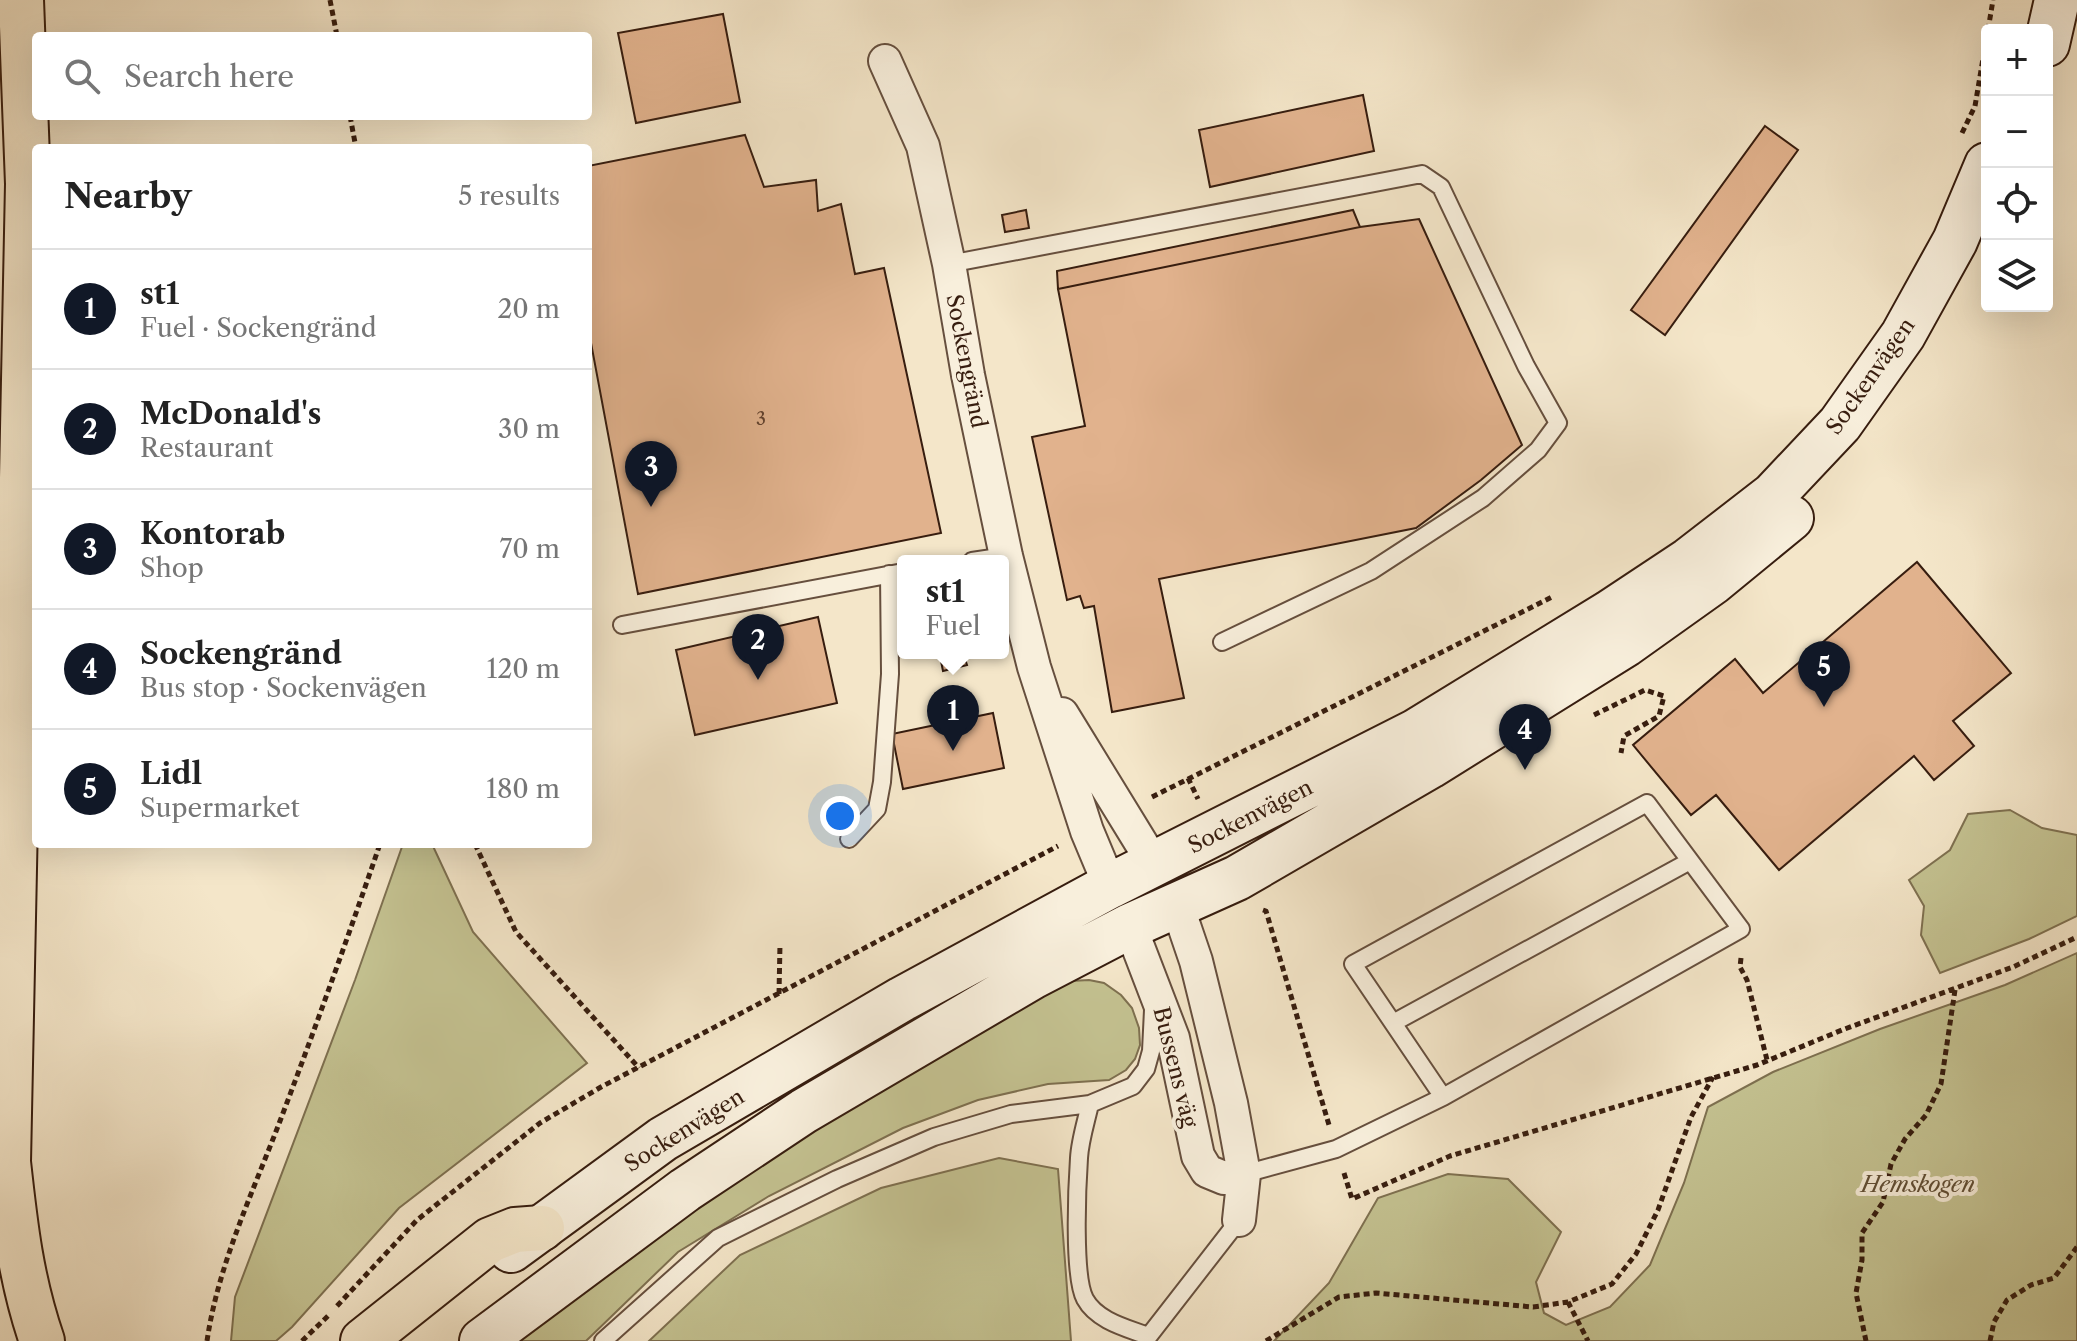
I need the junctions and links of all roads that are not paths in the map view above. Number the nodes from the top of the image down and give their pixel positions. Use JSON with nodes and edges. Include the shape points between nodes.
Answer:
{"nodes":[{"id":1,"x":21,"y":0,"type":"edge"},
{"id":2,"x":2026,"y":0,"type":"edge"},
{"id":3,"x":2057,"y":0,"type":"edge"},
{"id":4,"x":2022,"y":24,"type":"edge"},
{"id":5,"x":2052,"y":24,"type":"edge"},
{"id":6,"x":885,"y":61,"type":"dead end"},
{"id":7,"x":1974,"y":150,"type":"edge"},
{"id":8,"x":1985,"y":240,"type":"edge"},
{"id":9,"x":949,"y":264,"type":"junction"},
{"id":10,"x":1006,"y":555,"type":"edge"},
{"id":11,"x":1009,"y":568,"type":"edge"},
{"id":12,"x":896,"y":573,"type":"edge"},
{"id":13,"x":622,"y":625,"type":"dead end"},
{"id":14,"x":1222,"y":642,"type":"dead end"},
{"id":15,"x":1034,"y":667,"type":"junction"},
{"id":16,"x":849,"y":839,"type":"dead end"},
{"id":17,"x":1690,"y":861,"type":"junction"},
{"id":18,"x":1154,"y":864,"type":"junction"},
{"id":19,"x":1110,"y":886,"type":"junction"},
{"id":20,"x":1177,"y":905,"type":"junction"},
{"id":21,"x":1130,"y":926,"type":"junction"},
{"id":22,"x":1155,"y":985,"type":"junction"},
{"id":23,"x":1393,"y":1023,"type":"junction"},
{"id":24,"x":1443,"y":1097,"type":"junction"},
{"id":25,"x":1090,"y":1104,"type":"junction"},
{"id":26,"x":1244,"y":1174,"type":"junction"},
{"id":27,"x":1239,"y":1220,"type":"joint"},
{"id":28,"x":542,"y":1228,"type":"junction"},
{"id":29,"x":539,"y":1297,"type":"junction"},
{"id":30,"x":1147,"y":1339,"type":"edge"},
{"id":31,"x":42,"y":1341,"type":"edge"},
{"id":32,"x":363,"y":1341,"type":"edge"},
{"id":33,"x":389,"y":1341,"type":"edge"},
{"id":34,"x":482,"y":1341,"type":"edge"},
{"id":35,"x":493,"y":1341,"type":"edge"},
{"id":36,"x":603,"y":1341,"type":"edge"}],
"edges":[{"from":1,"to":31,"type":"highway","via":[[28,184],[8,1162],[26,1295]]},
{"from":2,"to":4,"type":"main road"},
{"from":3,"to":5,"type":"main road"},
{"from":6,"to":9,"type":"street","name":"Sockengränd","via":[[923,146]]},
{"from":7,"to":18,"type":"main road","name":"Sockenvägen","via":[[1955,241],[1903,335],[1840,424],[1773,495],[1620,606],[1415,732]]},
{"from":8,"to":20,"type":"main road","name":"Sockenvägen","via":[[1925,354],[1866,437],[1794,515],[1713,582],[1626,644],[1430,766],[1237,878]]},
{"from":9,"to":10,"type":"street","name":"Sockengränd"},
{"from":9,"to":14,"type":"lane","via":[[1422,174],[1441,187],[1558,423],[1538,450],[1483,498],[1384,563]]},
{"from":11,"to":15,"type":"street","name":"Sockengränd"},
{"from":12,"to":13,"type":"lane"},
{"from":12,"to":16,"type":"lane","via":[[882,782],[877,809]]},
{"from":15,"to":18,"type":"street","name":"Sockengränd"},
{"from":15,"to":19,"type":"street","name":"Sockengränd"},
{"from":17,"to":23,"type":"lane"},
{"from":17,"to":23,"type":"lane","via":[[1647,803],[1353,964]]},
{"from":17,"to":24,"type":"lane","via":[[1741,929]]},
{"from":18,"to":19,"type":"main road","name":"Sockenvägen"},
{"from":18,"to":20,"type":"main road"},
{"from":19,"to":21,"type":"main road"},
{"from":19,"to":28,"type":"main road","name":"Sockenvägen","via":[[902,999],[663,1139]]},
{"from":20,"to":21,"type":"main road","name":"Sockenvägen"},
{"from":20,"to":26,"type":"street","name":"Bussens väg","via":[[1215,1034]]},
{"from":21,"to":22,"type":"street","name":"Bussens väg"},
{"from":21,"to":29,"type":"main road","name":"Sockenvägen","via":[[804,1111]]},
{"from":22,"to":25,"type":"lane","via":[[1146,1069],[1133,1086]]},
{"from":22,"to":26,"type":"street","name":"Bussens väg","via":[[1173,1038],[1198,1156],[1207,1171],[1224,1178]]},
{"from":23,"to":24,"type":"lane"},
{"from":24,"to":26,"type":"lane","via":[[1336,1149]]},
{"from":25,"to":30,"type":"lane","via":[[1079,1156],[1078,1274],[1084,1298],[1094,1311]]},
{"from":25,"to":36,"type":"lane","via":[[1011,1114],[934,1137],[837,1179],[718,1238]]},
{"from":26,"to":27,"type":"street","name":"Bussens väg"},
{"from":27,"to":30,"type":"lane"},
{"from":28,"to":32,"type":"highway","via":[[515,1230],[490,1240]]},
{"from":28,"to":33,"type":"main road","name":"Sockenvägen"},
{"from":29,"to":34,"type":"main road","name":"Sockenvägen"},
{"from":29,"to":35,"type":"main road","name":"Sockenvägen"}]}
